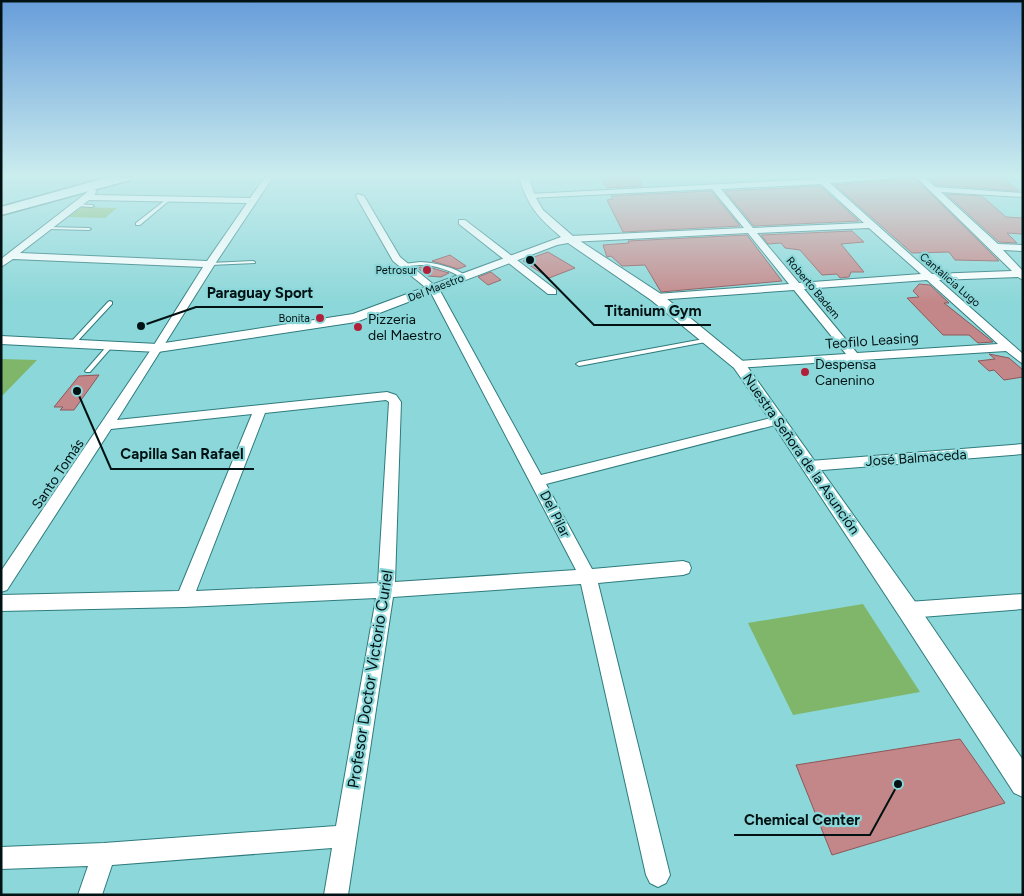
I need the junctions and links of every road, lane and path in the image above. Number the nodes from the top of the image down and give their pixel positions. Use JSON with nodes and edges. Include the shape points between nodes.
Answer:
{"nodes":[{"id":1,"x":59,"y":219,"type":"edge"},
{"id":2,"x":144,"y":219,"type":"edge"},
{"id":3,"x":242,"y":219,"type":"edge"},
{"id":4,"x":372,"y":219,"type":"edge"},
{"id":5,"x":547,"y":219,"type":"edge"},
{"id":6,"x":740,"y":219,"type":"edge"},
{"id":7,"x":863,"y":219,"type":"edge"},
{"id":8,"x":965,"y":219,"type":"edge"},
{"id":9,"x":462,"y":222,"type":"dead end"},
{"id":10,"x":138,"y":224,"type":"dead end"},
{"id":11,"x":870,"y":225,"type":"junction"},
{"id":12,"x":48,"y":228,"type":"junction"},
{"id":13,"x":89,"y":229,"type":"dead end"},
{"id":14,"x":751,"y":232,"type":"junction"},
{"id":15,"x":570,"y":239,"type":"junction"},
{"id":16,"x":995,"y":247,"type":"junction"},
{"id":17,"x":1023,"y":248,"type":"edge"},
{"id":18,"x":12,"y":256,"type":"junction"},
{"id":19,"x":510,"y":260,"type":"junction"},
{"id":20,"x":253,"y":262,"type":"dead end"},
{"id":21,"x":1,"y":264,"type":"edge"},
{"id":22,"x":210,"y":264,"type":"junction"},
{"id":23,"x":404,"y":264,"type":"junction"},
{"id":24,"x":1021,"y":276,"type":"edge"},
{"id":25,"x":465,"y":277,"type":"junction"},
{"id":26,"x":928,"y":278,"type":"junction"},
{"id":27,"x":796,"y":287,"type":"junction"},
{"id":28,"x":434,"y":289,"type":"junction"},
{"id":29,"x":552,"y":292,"type":"dead end"},
{"id":30,"x":656,"y":297,"type":"junction"},
{"id":31,"x":110,"y":303,"type":"dead end"},
{"id":32,"x":1,"y":340,"type":"edge"},
{"id":33,"x":709,"y":340,"type":"junction"},
{"id":34,"x":72,"y":344,"type":"junction"},
{"id":35,"x":109,"y":347,"type":"junction"},
{"id":36,"x":1007,"y":347,"type":"junction"},
{"id":37,"x":158,"y":348,"type":"junction"},
{"id":38,"x":855,"y":358,"type":"junction"},
{"id":39,"x":1023,"y":360,"type":"edge"},
{"id":40,"x":579,"y":364,"type":"dead end"},
{"id":41,"x":739,"y":365,"type":"junction"},
{"id":42,"x":88,"y":371,"type":"dead end"},
{"id":43,"x":260,"y":410,"type":"junction"},
{"id":44,"x":780,"y":420,"type":"junction"},
{"id":45,"x":108,"y":425,"type":"junction"},
{"id":46,"x":1023,"y":449,"type":"edge"},
{"id":47,"x":810,"y":466,"type":"junction"},
{"id":48,"x":538,"y":480,"type":"junction"},
{"id":49,"x":683,"y":568,"type":"dead end"},
{"id":50,"x":588,"y":577,"type":"junction"},
{"id":51,"x":1,"y":585,"type":"edge"},
{"id":52,"x":386,"y":590,"type":"junction"},
{"id":53,"x":184,"y":600,"type":"junction"},
{"id":54,"x":1023,"y":601,"type":"edge"},
{"id":55,"x":1,"y":603,"type":"edge"},
{"id":56,"x":908,"y":610,"type":"junction"},
{"id":57,"x":1023,"y":784,"type":"edge"},
{"id":58,"x":345,"y":836,"type":"junction"},
{"id":59,"x":104,"y":854,"type":"junction"},
{"id":60,"x":1,"y":858,"type":"edge"},
{"id":61,"x":658,"y":875,"type":"dead end"},
{"id":62,"x":90,"y":895,"type":"edge"},
{"id":63,"x":336,"y":895,"type":"edge"}],
"edges":[{"from":1,"to":12,"type":"street"},
{"from":2,"to":10,"type":"lane"},
{"from":3,"to":22,"type":"street","name":"Santo Tomás"},
{"from":4,"to":23,"type":"street","name":"Del Pilar","via":[[396,259]]},
{"from":5,"to":15,"type":"street","name":"Nuestra Señora de la Asunción"},
{"from":6,"to":14,"type":"street","name":"Roberto Badem"},
{"from":7,"to":11,"type":"street","name":"Cantalicia Lugo"},
{"from":8,"to":16,"type":"street"},
{"from":9,"to":19,"type":"street"},
{"from":11,"to":14,"type":"street","name":"Del Maestro"},
{"from":11,"to":26,"type":"street","name":"Cantalicia Lugo"},
{"from":12,"to":13,"type":"lane"},
{"from":12,"to":18,"type":"street"},
{"from":14,"to":15,"type":"street","name":"Del Maestro"},
{"from":14,"to":27,"type":"street","name":"Roberto Badem"},
{"from":15,"to":19,"type":"street","name":"Del Maestro"},
{"from":15,"to":30,"type":"street","name":"Nuestra Señora de la Asunción"},
{"from":16,"to":17,"type":"street"},
{"from":16,"to":24,"type":"street"},
{"from":18,"to":21,"type":"street"},
{"from":18,"to":22,"type":"street"},
{"from":19,"to":25,"type":"street","name":"Del Maestro"},
{"from":19,"to":29,"type":"street"},
{"from":20,"to":22,"type":"lane"},
{"from":22,"to":37,"type":"street","name":"Santo Tomás"},
{"from":23,"to":25,"type":"lane","via":[[430,262]]},
{"from":23,"to":28,"type":"street","name":"Del Pilar"},
{"from":24,"to":26,"type":"street"},
{"from":25,"to":28,"type":"street","name":"Del Maestro"},
{"from":26,"to":27,"type":"street"},
{"from":26,"to":36,"type":"street","name":"Cantalicia Lugo"},
{"from":27,"to":30,"type":"street"},
{"from":27,"to":38,"type":"street","name":"Roberto Badem"},
{"from":28,"to":37,"type":"street","name":"Del Maestro","via":[[356,318]]},
{"from":28,"to":48,"type":"street","name":"Del Pilar"},
{"from":30,"to":33,"type":"street","name":"Nuestra Señora de la Asunción"},
{"from":31,"to":34,"type":"lane"},
{"from":32,"to":34,"type":"street","name":"Del Maestro"},
{"from":33,"to":40,"type":"lane"},
{"from":33,"to":41,"type":"street","name":"Nuestra Señora de la Asunción"},
{"from":34,"to":35,"type":"street","name":"Del Maestro"},
{"from":35,"to":37,"type":"street","name":"Del Maestro"},
{"from":35,"to":42,"type":"lane"},
{"from":36,"to":38,"type":"street","name":"Teofilo Leasing"},
{"from":36,"to":39,"type":"street","name":"Cantalicia Lugo"},
{"from":37,"to":45,"type":"street","name":"Santo Tomás"},
{"from":38,"to":41,"type":"street","name":"Teofilo Leasing"},
{"from":41,"to":44,"type":"street","name":"Nuestra Señora de la Asunción"},
{"from":43,"to":45,"type":"street"},
{"from":43,"to":52,"type":"street","name":"Profesor Doctor Victorio Curiel","via":[[386,396],[395,402]]},
{"from":43,"to":53,"type":"street"},
{"from":44,"to":47,"type":"street","name":"Nuestra Señora de la Asunción"},
{"from":44,"to":48,"type":"street"},
{"from":45,"to":51,"type":"street","name":"Santo Tomás"},
{"from":46,"to":47,"type":"street","name":"José Balmaceda"},
{"from":47,"to":56,"type":"street","name":"Nuestra Señora de la Asunción"},
{"from":48,"to":50,"type":"street","name":"Del Pilar"},
{"from":49,"to":50,"type":"street"},
{"from":50,"to":52,"type":"street"},
{"from":50,"to":61,"type":"street","name":"Del Pilar"},
{"from":52,"to":53,"type":"street"},
{"from":52,"to":58,"type":"street","name":"Profesor Doctor Victorio Curiel"},
{"from":53,"to":55,"type":"street"},
{"from":54,"to":56,"type":"street"},
{"from":56,"to":57,"type":"street","name":"Nuestra Señora de la Asunción"},
{"from":58,"to":59,"type":"street"},
{"from":58,"to":63,"type":"street","name":"Profesor Doctor Victorio Curiel"},
{"from":59,"to":60,"type":"street"},
{"from":59,"to":62,"type":"street"}]}
